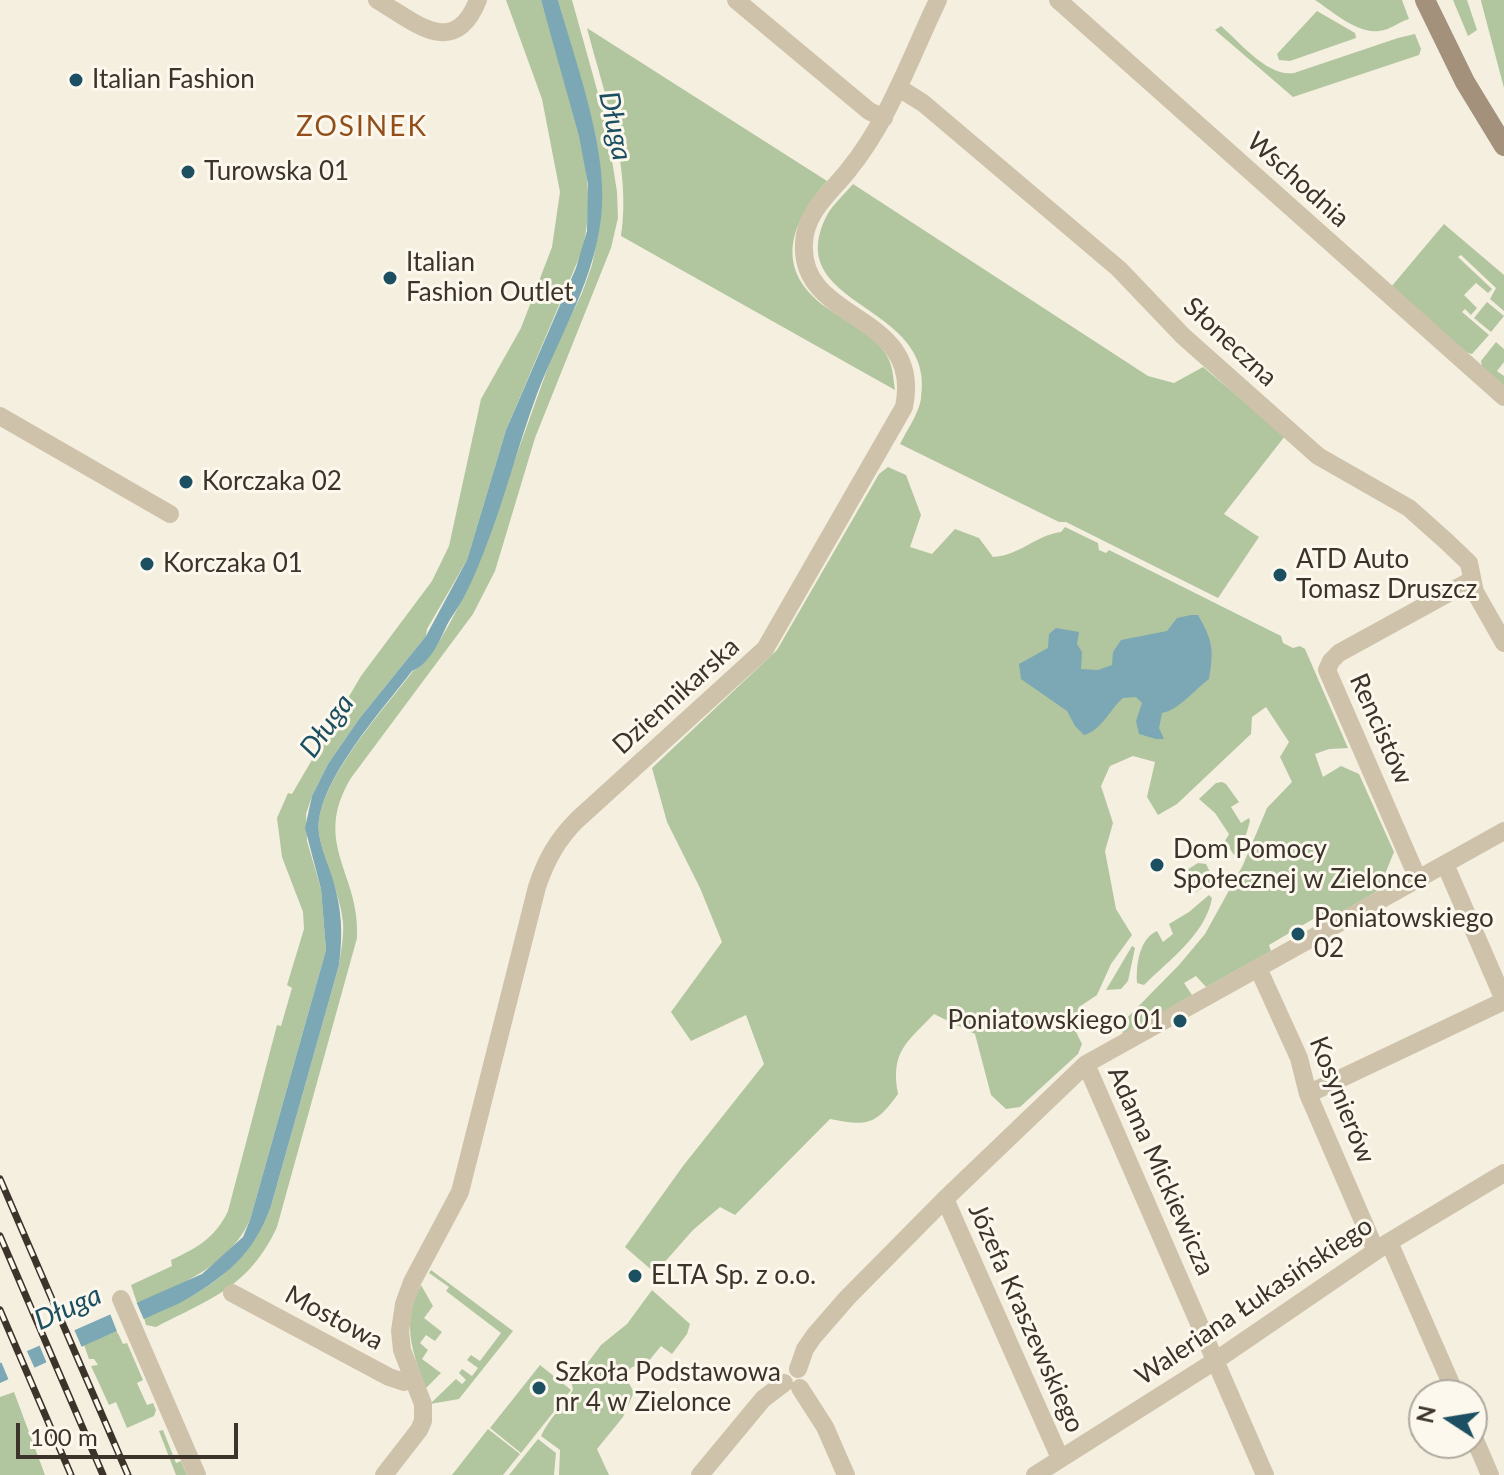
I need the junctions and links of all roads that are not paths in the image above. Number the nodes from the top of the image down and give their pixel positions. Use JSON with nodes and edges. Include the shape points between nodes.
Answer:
{"nodes":[{"id":1,"x":377,"y":0,"type":"edge"},
{"id":2,"x":478,"y":0,"type":"edge"},
{"id":3,"x":736,"y":0,"type":"edge"},
{"id":4,"x":938,"y":0,"type":"edge"},
{"id":5,"x":1058,"y":0,"type":"edge"},
{"id":6,"x":1425,"y":0,"type":"edge"},
{"id":7,"x":899,"y":88,"type":"junction"},
{"id":8,"x":884,"y":118,"type":"junction"},
{"id":9,"x":1504,"y":146,"type":"edge"},
{"id":10,"x":1504,"y":397,"type":"edge"},
{"id":11,"x":0,"y":416,"type":"edge"},
{"id":12,"x":170,"y":514,"type":"dead end"},
{"id":13,"x":1472,"y":580,"type":"junction"},
{"id":14,"x":1504,"y":643,"type":"edge"},
{"id":15,"x":1504,"y":831,"type":"edge"},
{"id":16,"x":1445,"y":864,"type":"junction"},
{"id":17,"x":1418,"y":879,"type":"junction"},
{"id":18,"x":1258,"y":968,"type":"junction"},
{"id":19,"x":1504,"y":1000,"type":"edge"},
{"id":20,"x":1086,"y":1064,"type":"junction"},
{"id":21,"x":1308,"y":1094,"type":"junction"},
{"id":22,"x":1504,"y":1173,"type":"edge"},
{"id":23,"x":945,"y":1199,"type":"junction"},
{"id":24,"x":1382,"y":1247,"type":"junction"},
{"id":25,"x":232,"y":1293,"type":"dead end"},
{"id":26,"x":121,"y":1299,"type":"dead end"},
{"id":27,"x":1215,"y":1361,"type":"junction"},
{"id":28,"x":413,"y":1379,"type":"junction"},
{"id":29,"x":1448,"y":1379,"type":"edge"},
{"id":30,"x":794,"y":1380,"type":"junction"},
{"id":31,"x":1060,"y":1458,"type":"junction"},
{"id":32,"x":197,"y":1475,"type":"edge"},
{"id":33,"x":384,"y":1475,"type":"edge"},
{"id":34,"x":700,"y":1475,"type":"edge"},
{"id":35,"x":846,"y":1475,"type":"edge"},
{"id":36,"x":1035,"y":1475,"type":"edge"},
{"id":37,"x":1265,"y":1475,"type":"edge"}],
"edges":[{"from":1,"to":2,"type":"street","via":[[446,34],[465,23]]},
{"from":3,"to":8,"type":"street"},
{"from":4,"to":7,"type":"street","name":"Dziennikarska"},
{"from":5,"to":10,"type":"street","name":"Wschodnia"},
{"from":6,"to":9,"type":"main road"},
{"from":7,"to":8,"type":"street","name":"Dziennikarska"},
{"from":7,"to":13,"type":"street","name":"Słoneczna","via":[[1119,269],[1183,336],[1318,456],[1409,508],[1469,563]]},
{"from":8,"to":28,"type":"street","name":"Dziennikarska","via":[[811,217],[803,251],[819,289],[895,348],[905,376],[904,407],[765,649],[577,820],[550,854],[537,887],[460,1192],[404,1304],[401,1340]]},
{"from":11,"to":12,"type":"street"},
{"from":13,"to":14,"type":"street","name":"Słoneczna"},
{"from":13,"to":17,"type":"street","name":"Rencistów","via":[[1339,653],[1327,670]]},
{"from":15,"to":16,"type":"street"},
{"from":16,"to":17,"type":"street"},
{"from":16,"to":19,"type":"street"},
{"from":17,"to":18,"type":"street"},
{"from":18,"to":20,"type":"street"},
{"from":18,"to":21,"type":"street","name":"Kosynierów","via":[[1299,1058]]},
{"from":19,"to":21,"type":"street"},
{"from":20,"to":23,"type":"street"},
{"from":20,"to":27,"type":"street","name":"Adama Mickiewicza"},
{"from":21,"to":24,"type":"street","name":"Kosynierów"},
{"from":22,"to":24,"type":"street","name":"Waleriana Łukasińskiego"},
{"from":23,"to":30,"type":"street","via":[[821,1326],[805,1349]]},
{"from":23,"to":31,"type":"street","name":"Józefa Kraszewskiego"},
{"from":24,"to":27,"type":"street","name":"Waleriana Łukasińskiego"},
{"from":24,"to":29,"type":"street","name":"Kosynierów"},
{"from":25,"to":28,"type":"street","name":"Mostowa","via":[[389,1377]]},
{"from":26,"to":32,"type":"street"},
{"from":27,"to":31,"type":"street","name":"Waleriana Łukasińskiego"},
{"from":27,"to":37,"type":"street","name":"Adama Mickiewicza"},
{"from":28,"to":33,"type":"street","name":"Dziennikarska","via":[[423,1421]]},
{"from":30,"to":34,"type":"street","via":[[763,1399]]},
{"from":30,"to":35,"type":"street","via":[[825,1427]]},
{"from":31,"to":36,"type":"street","name":"Waleriana Łukasińskiego"}]}
